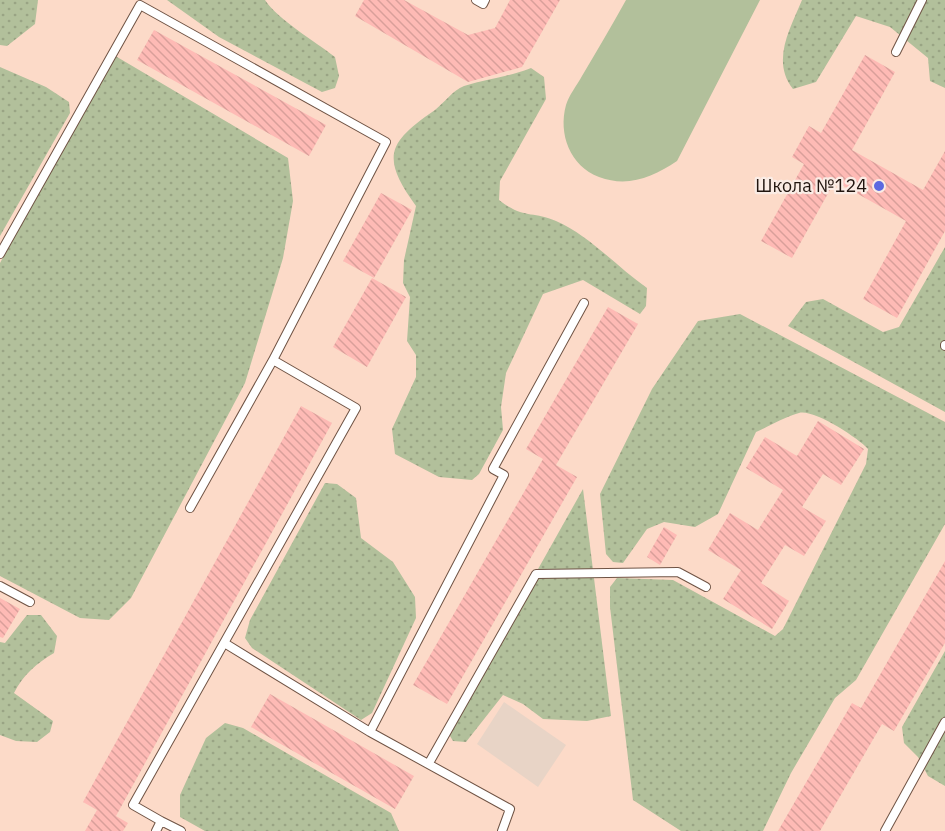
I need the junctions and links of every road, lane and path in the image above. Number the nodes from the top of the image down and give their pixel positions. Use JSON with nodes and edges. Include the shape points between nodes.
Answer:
{"nodes":[{"id":1,"x":476,"y":0,"type":"edge"},
{"id":2,"x":485,"y":0,"type":"edge"},
{"id":3,"x":922,"y":0,"type":"edge"},
{"id":4,"x":896,"y":52,"type":"dead end"},
{"id":5,"x":0,"y":254,"type":"edge"},
{"id":6,"x":584,"y":303,"type":"dead end"},
{"id":7,"x":273,"y":360,"type":"junction"},
{"id":8,"x":190,"y":508,"type":"dead end"},
{"id":9,"x":0,"y":586,"type":"edge"},
{"id":10,"x":706,"y":587,"type":"dead end"},
{"id":11,"x":30,"y":602,"type":"dead end"},
{"id":12,"x":226,"y":644,"type":"junction"},
{"id":13,"x":945,"y":722,"type":"edge"},
{"id":14,"x":370,"y":732,"type":"junction"},
{"id":15,"x":429,"y":763,"type":"junction"},
{"id":16,"x":161,"y":820,"type":"junction"},
{"id":17,"x":156,"y":831,"type":"edge"},
{"id":18,"x":181,"y":831,"type":"edge"},
{"id":19,"x":502,"y":831,"type":"edge"},
{"id":20,"x":885,"y":831,"type":"edge"}],
"edges":[{"from":1,"to":2,"type":"lane","via":[[483,4]]},
{"from":3,"to":4,"type":"lane"},
{"from":5,"to":7,"type":"lane","via":[[140,5],[386,142]]},
{"from":6,"to":14,"type":"lane","via":[[493,469],[504,475]]},
{"from":7,"to":8,"type":"lane"},
{"from":7,"to":12,"type":"lane","via":[[356,408]]},
{"from":9,"to":11,"type":"lane"},
{"from":10,"to":15,"type":"lane","via":[[678,572],[536,574]]},
{"from":12,"to":14,"type":"lane"},
{"from":12,"to":16,"type":"lane","via":[[134,805]]},
{"from":13,"to":20,"type":"lane"},
{"from":14,"to":15,"type":"lane"},
{"from":15,"to":19,"type":"lane","via":[[510,809]]},
{"from":16,"to":17,"type":"lane"},
{"from":16,"to":18,"type":"lane"}]}
